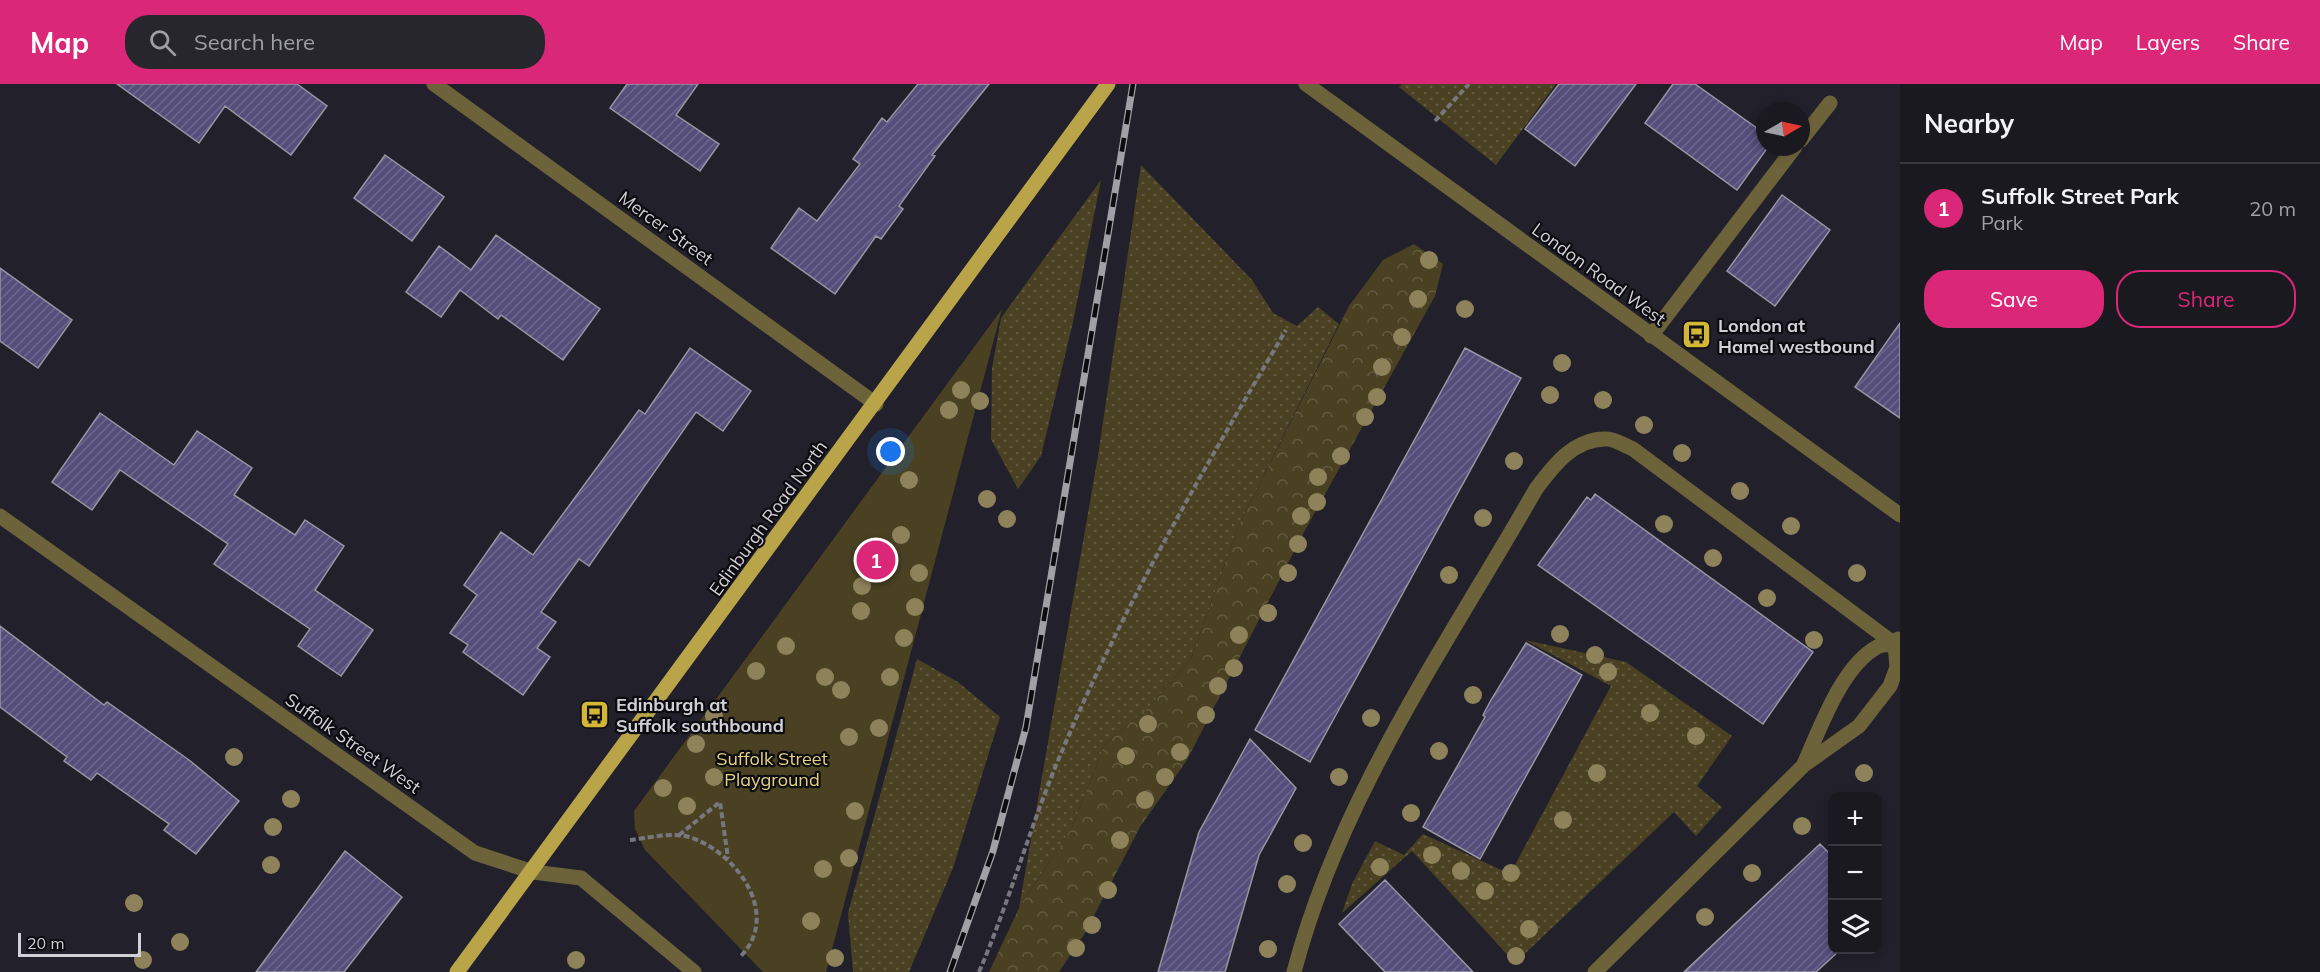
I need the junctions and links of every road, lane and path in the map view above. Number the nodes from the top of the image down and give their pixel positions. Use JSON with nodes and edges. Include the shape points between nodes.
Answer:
{"nodes":[{"id":1,"x":434,"y":84,"type":"edge"},
{"id":2,"x":1108,"y":84,"type":"edge"},
{"id":3,"x":1306,"y":84,"type":"edge"},
{"id":4,"x":1468,"y":84,"type":"edge"},
{"id":5,"x":1830,"y":103,"type":"dead end"},
{"id":6,"x":1435,"y":121,"type":"dead end"},
{"id":7,"x":1810,"y":129,"type":"edge"},
{"id":8,"x":1789,"y":156,"type":"edge"},
{"id":9,"x":1286,"y":330,"type":"dead end"},
{"id":10,"x":1651,"y":336,"type":"junction"},
{"id":11,"x":876,"y":404,"type":"junction"},
{"id":12,"x":1900,"y":515,"type":"edge"},
{"id":13,"x":0,"y":516,"type":"edge"},
{"id":14,"x":1898,"y":643,"type":"edge"},
{"id":15,"x":1804,"y":765,"type":"junction"},
{"id":16,"x":678,"y":836,"type":"junction"},
{"id":17,"x":630,"y":840,"type":"dead end"},
{"id":18,"x":728,"y":858,"type":"junction"},
{"id":19,"x":533,"y":872,"type":"junction"},
{"id":20,"x":740,"y":957,"type":"dead end"},
{"id":21,"x":457,"y":972,"type":"edge"},
{"id":22,"x":694,"y":972,"type":"edge"},
{"id":23,"x":979,"y":972,"type":"edge"},
{"id":24,"x":1294,"y":972,"type":"edge"},
{"id":25,"x":1595,"y":972,"type":"edge"}],
"edges":[{"from":1,"to":11,"type":"street","name":"Mercer Street"},
{"from":2,"to":11,"type":"main road","name":"Edinburgh Road North"},
{"from":3,"to":10,"type":"street","name":"London Road West"},
{"from":4,"to":6,"type":"path"},
{"from":5,"to":7,"type":"street"},
{"from":8,"to":10,"type":"street"},
{"from":9,"to":23,"type":"path","via":[[1124,615],[1061,751]]},
{"from":10,"to":12,"type":"street","name":"London Road West"},
{"from":11,"to":19,"type":"main road","name":"Edinburgh Road North"},
{"from":13,"to":19,"type":"street","name":"Suffolk Street West","via":[[475,852]]},
{"from":14,"to":15,"type":"street","via":[[1879,646],[1860,660],[1829,707]]},
{"from":14,"to":15,"type":"street","via":[[1897,667],[1890,686],[1859,726]]},
{"from":14,"to":24,"type":"street","via":[[1633,449],[1607,439],[1582,444],[1557,460],[1536,489],[1413,699],[1339,841]]},
{"from":15,"to":25,"type":"street"},
{"from":16,"to":17,"type":"path"},
{"from":16,"to":18,"type":"path","via":[[702,843]]},
{"from":16,"to":18,"type":"path","via":[[720,802]]},
{"from":18,"to":20,"type":"path","via":[[749,885],[754,903],[753,942]]},
{"from":19,"to":21,"type":"main road","name":"Edinburgh Road North"},
{"from":19,"to":22,"type":"street","name":"Suffolk Street West","via":[[581,878]]}]}
